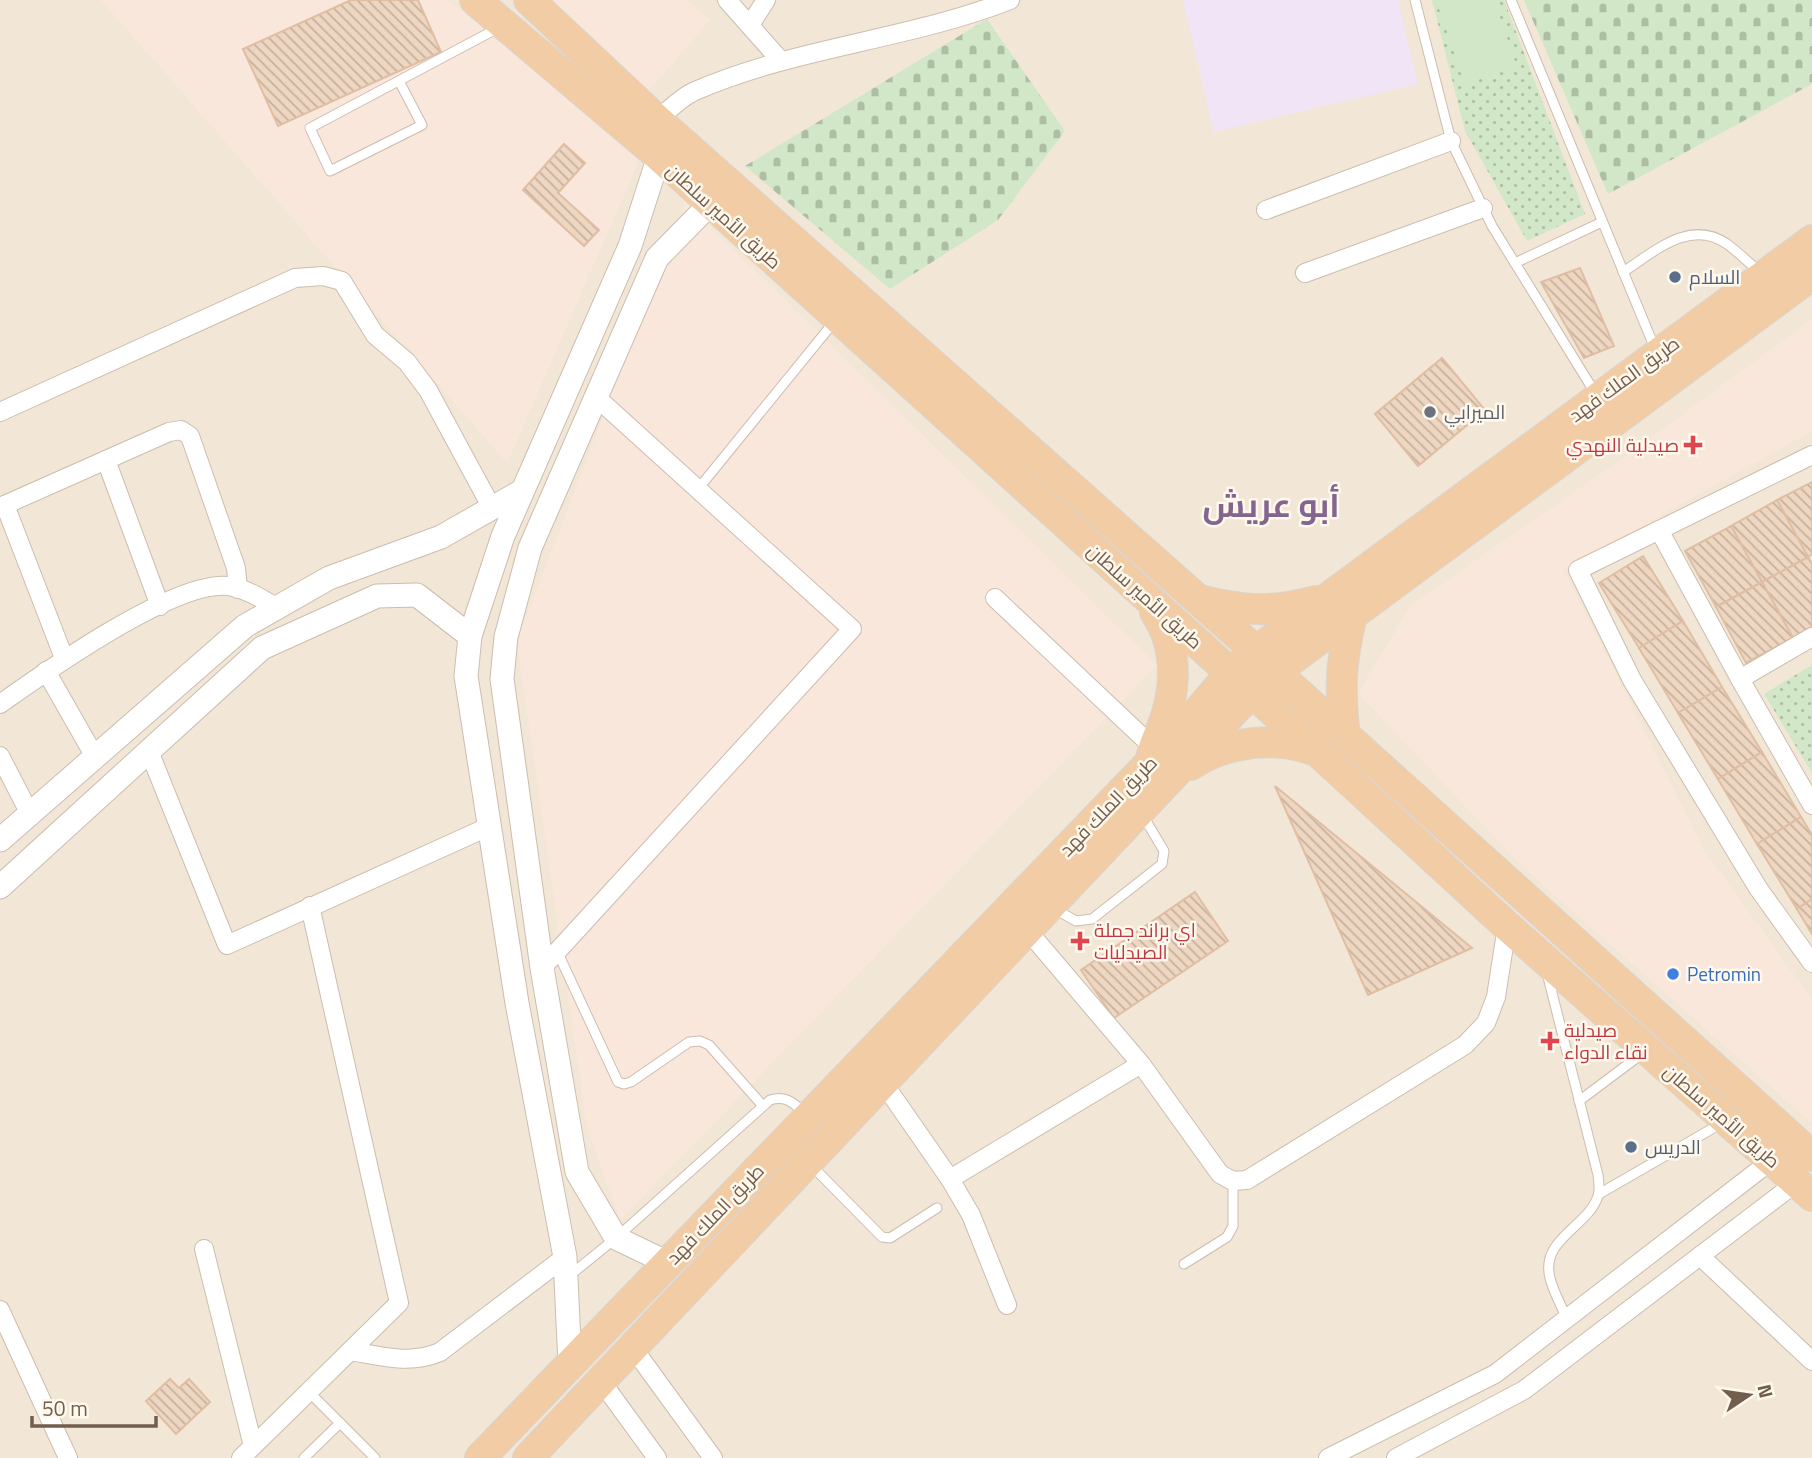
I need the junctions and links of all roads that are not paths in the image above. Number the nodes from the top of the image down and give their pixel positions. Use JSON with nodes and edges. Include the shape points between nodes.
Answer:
{"nodes":[{"id":1,"x":475,"y":0,"type":"edge"},
{"id":2,"x":529,"y":0,"type":"edge"},
{"id":3,"x":727,"y":0,"type":"edge"},
{"id":4,"x":766,"y":0,"type":"edge"},
{"id":5,"x":1010,"y":0,"type":"edge"},
{"id":6,"x":1415,"y":0,"type":"edge"},
{"id":7,"x":1511,"y":0,"type":"edge"},
{"id":8,"x":971,"y":6,"type":"edge"},
{"id":9,"x":504,"y":25,"type":"junction"},
{"id":10,"x":750,"y":25,"type":"junction"},
{"id":11,"x":781,"y":61,"type":"junction"},
{"id":12,"x":399,"y":81,"type":"junction"},
{"id":13,"x":657,"y":120,"type":"junction"},
{"id":14,"x":1451,"y":141,"type":"junction"},
{"id":15,"x":659,"y":156,"type":"junction"},
{"id":16,"x":711,"y":203,"type":"junction"},
{"id":17,"x":1483,"y":208,"type":"junction"},
{"id":18,"x":1266,"y":210,"type":"dead end"},
{"id":19,"x":1602,"y":222,"type":"junction"},
{"id":20,"x":1812,"y":240,"type":"edge"},
{"id":21,"x":1515,"y":263,"type":"junction"},
{"id":22,"x":1623,"y":272,"type":"junction"},
{"id":23,"x":1305,"y":273,"type":"dead end"},
{"id":24,"x":1765,"y":275,"type":"junction"},
{"id":25,"x":1812,"y":275,"type":"edge"},
{"id":26,"x":837,"y":318,"type":"junction"},
{"id":27,"x":598,"y":319,"type":"junction"},
{"id":28,"x":625,"y":332,"type":"junction"},
{"id":29,"x":1657,"y":355,"type":"junction"},
{"id":30,"x":596,"y":397,"type":"junction"},
{"id":31,"x":1598,"y":398,"type":"junction"},
{"id":32,"x":0,"y":412,"type":"edge"},
{"id":33,"x":1812,"y":455,"type":"edge"},
{"id":34,"x":106,"y":460,"type":"junction"},
{"id":35,"x":698,"y":489,"type":"junction"},
{"id":36,"x":522,"y":491,"type":"junction"},
{"id":37,"x":2,"y":506,"type":"edge"},
{"id":38,"x":492,"y":508,"type":"junction"},
{"id":39,"x":1659,"y":530,"type":"junction"},
{"id":40,"x":238,"y":589,"type":"junction"},
{"id":41,"x":1144,"y":594,"type":"junction"},
{"id":42,"x":995,"y":598,"type":"dead end"},
{"id":43,"x":1327,"y":598,"type":"junction"},
{"id":44,"x":1197,"y":600,"type":"junction"},
{"id":45,"x":160,"y":606,"type":"junction"},
{"id":46,"x":277,"y":608,"type":"junction"},
{"id":47,"x":1352,"y":615,"type":"junction"},
{"id":48,"x":470,"y":636,"type":"junction"},
{"id":49,"x":1812,"y":637,"type":"edge"},
{"id":50,"x":64,"y":658,"type":"junction"},
{"id":51,"x":1265,"y":662,"type":"junction"},
{"id":52,"x":46,"y":671,"type":"junction"},
{"id":53,"x":1740,"y":679,"type":"junction"},
{"id":54,"x":1242,"y":683,"type":"junction"},
{"id":55,"x":0,"y":704,"type":"edge"},
{"id":56,"x":1345,"y":736,"type":"junction"},
{"id":57,"x":149,"y":751,"type":"junction"},
{"id":58,"x":1317,"y":751,"type":"junction"},
{"id":59,"x":0,"y":756,"type":"edge"},
{"id":60,"x":95,"y":757,"type":"junction"},
{"id":61,"x":1158,"y":764,"type":"junction"},
{"id":62,"x":1810,"y":799,"type":"edge"},
{"id":63,"x":1141,"y":811,"type":"junction"},
{"id":64,"x":30,"y":814,"type":"junction"},
{"id":65,"x":490,"y":826,"type":"junction"},
{"id":66,"x":0,"y":840,"type":"edge"},
{"id":67,"x":0,"y":887,"type":"edge"},
{"id":68,"x":310,"y":906,"type":"junction"},
{"id":69,"x":1052,"y":907,"type":"junction"},
{"id":70,"x":1507,"y":926,"type":"junction"},
{"id":71,"x":1028,"y":931,"type":"junction"},
{"id":72,"x":1543,"y":958,"type":"junction"},
{"id":73,"x":549,"y":960,"type":"junction"},
{"id":74,"x":1812,"y":963,"type":"edge"},
{"id":75,"x":514,"y":973,"type":"junction"},
{"id":76,"x":1647,"y":1050,"type":"junction"},
{"id":77,"x":1141,"y":1064,"type":"junction"},
{"id":78,"x":884,"y":1084,"type":"junction"},
{"id":79,"x":1579,"y":1101,"type":"junction"},
{"id":80,"x":764,"y":1105,"type":"junction"},
{"id":81,"x":809,"y":1117,"type":"junction"},
{"id":82,"x":1727,"y":1120,"type":"junction"},
{"id":83,"x":1810,"y":1153,"type":"edge"},
{"id":84,"x":1772,"y":1160,"type":"junction"},
{"id":85,"x":809,"y":1163,"type":"junction"},
{"id":86,"x":950,"y":1179,"type":"junction"},
{"id":87,"x":1233,"y":1181,"type":"junction"},
{"id":88,"x":1805,"y":1189,"type":"edge"},
{"id":89,"x":1599,"y":1194,"type":"junction"},
{"id":90,"x":937,"y":1208,"type":"dead end"},
{"id":91,"x":616,"y":1238,"type":"junction"},
{"id":92,"x":204,"y":1249,"type":"dead end"},
{"id":93,"x":1700,"y":1256,"type":"junction"},
{"id":94,"x":668,"y":1263,"type":"junction"},
{"id":95,"x":1184,"y":1264,"type":"dead end"},
{"id":96,"x":566,"y":1268,"type":"junction"},
{"id":97,"x":1007,"y":1305,"type":"dead end"},
{"id":98,"x":0,"y":1310,"type":"edge"},
{"id":99,"x":1567,"y":1318,"type":"junction"},
{"id":100,"x":633,"y":1348,"type":"junction"},
{"id":101,"x":349,"y":1351,"type":"junction"},
{"id":102,"x":1812,"y":1362,"type":"edge"},
{"id":103,"x":569,"y":1365,"type":"junction"},
{"id":104,"x":601,"y":1381,"type":"junction"},
{"id":105,"x":308,"y":1391,"type":"junction"},
{"id":106,"x":340,"y":1423,"type":"junction"},
{"id":107,"x":247,"y":1452,"type":"edge"},
{"id":108,"x":68,"y":1458,"type":"edge"},
{"id":109,"x":304,"y":1458,"type":"edge"},
{"id":110,"x":374,"y":1458,"type":"edge"},
{"id":111,"x":480,"y":1458,"type":"edge"},
{"id":112,"x":528,"y":1458,"type":"edge"},
{"id":113,"x":657,"y":1458,"type":"edge"},
{"id":114,"x":713,"y":1458,"type":"edge"},
{"id":115,"x":1328,"y":1458,"type":"edge"},
{"id":116,"x":1396,"y":1458,"type":"edge"}],
"edges":[{"from":1,"to":9,"type":"highway","name":"طريق الأمير سلطان"},
{"from":2,"to":13,"type":"highway","name":"طريق الأمير سلطان"},
{"from":3,"to":10,"type":"street"},
{"from":4,"to":10,"type":"street"},
{"from":5,"to":8,"type":"street"},
{"from":6,"to":14,"type":"lane"},
{"from":7,"to":19,"type":"lane"},
{"from":8,"to":11,"type":"street","via":[[894,34]]},
{"from":9,"to":12,"type":"lane"},
{"from":9,"to":15,"type":"highway","name":"طريق الأمير سلطان"},
{"from":10,"to":11,"type":"street"},
{"from":11,"to":13,"type":"street","via":[[693,92]]},
{"from":12,"to":12,"type":"lane","via":[[310,128],[330,171],[422,125]]},
{"from":13,"to":44,"type":"highway","name":"طريق الأمير سلطان"},
{"from":14,"to":17,"type":"lane"},
{"from":14,"to":18,"type":"street"},
{"from":15,"to":16,"type":"highway","name":"طريق الأمير سلطان"},
{"from":15,"to":27,"type":"street","via":[[631,246]]},
{"from":16,"to":26,"type":"highway","name":"طريق الأمير سلطان"},
{"from":16,"to":28,"type":"street","via":[[657,258]]},
{"from":17,"to":21,"type":"lane"},
{"from":17,"to":23,"type":"street"},
{"from":19,"to":21,"type":"lane"},
{"from":19,"to":22,"type":"lane"},
{"from":20,"to":24,"type":"highway","name":"طريق الملك فهد"},
{"from":21,"to":31,"type":"lane"},
{"from":22,"to":24,"type":"lane","via":[[1678,237],[1709,235],[1725,242]]},
{"from":22,"to":29,"type":"lane"},
{"from":24,"to":29,"type":"highway","name":"طريق الملك فهد"},
{"from":25,"to":47,"type":"highway","name":"طريق الملك فهد"},
{"from":26,"to":35,"type":"lane"},
{"from":26,"to":41,"type":"highway","name":"طريق الأمير سلطان"},
{"from":27,"to":28,"type":"street"},
{"from":27,"to":36,"type":"street"},
{"from":28,"to":30,"type":"street"},
{"from":29,"to":31,"type":"highway","name":"طريق الملك فهد"},
{"from":30,"to":35,"type":"street"},
{"from":30,"to":73,"type":"street","via":[[530,548],[506,637],[502,679]]},
{"from":31,"to":43,"type":"highway","name":"طريق الملك فهد"},
{"from":32,"to":38,"type":"street","via":[[295,278],[323,276],[342,281],[375,335],[407,362],[428,390]]},
{"from":33,"to":39,"type":"street"},
{"from":34,"to":37,"type":"street"},
{"from":34,"to":40,"type":"street","via":[[169,432],[181,430],[190,436],[236,568]]},
{"from":34,"to":45,"type":"street"},
{"from":35,"to":73,"type":"street","via":[[852,629]]},
{"from":36,"to":38,"type":"street"},
{"from":36,"to":48,"type":"street"},
{"from":37,"to":50,"type":"street"},
{"from":38,"to":46,"type":"street","via":[[441,537],[329,578]]},
{"from":39,"to":53,"type":"street"},
{"from":39,"to":74,"type":"street","via":[[1578,570],[1632,680],[1758,888]]},
{"from":40,"to":45,"type":"street","via":[[204,589]]},
{"from":40,"to":46,"type":"street"},
{"from":41,"to":54,"type":"highway","name":"طريق الأمير سلطان"},
{"from":41,"to":61,"type":"highway","via":[[1167,629],[1173,654],[1173,680]]},
{"from":42,"to":61,"type":"street"},
{"from":43,"to":44,"type":"highway","via":[[1265,610]]},
{"from":43,"to":51,"type":"highway","name":"طريق الملك فهد"},
{"from":44,"to":51,"type":"highway","name":"طريق الأمير سلطان"},
{"from":45,"to":50,"type":"street"},
{"from":46,"to":60,"type":"street","via":[[245,626]]},
{"from":47,"to":51,"type":"highway","name":"طريق الملك فهد"},
{"from":47,"to":56,"type":"highway","via":[[1341,664]]},
{"from":48,"to":57,"type":"street","via":[[417,595],[377,596],[262,649]]},
{"from":48,"to":65,"type":"street","via":[[466,676]]},
{"from":49,"to":53,"type":"street"},
{"from":50,"to":52,"type":"street"},
{"from":51,"to":54,"type":"highway","name":"طريق الملك فهد"},
{"from":51,"to":56,"type":"highway","name":"طريق الأمير سلطان"},
{"from":52,"to":55,"type":"street"},
{"from":52,"to":60,"type":"street"},
{"from":53,"to":62,"type":"street"},
{"from":54,"to":58,"type":"highway","name":"طريق الأمير سلطان"},
{"from":54,"to":61,"type":"highway","name":"طريق الملك فهد"},
{"from":56,"to":83,"type":"highway","name":"طريق الأمير سلطان"},
{"from":57,"to":67,"type":"street"},
{"from":57,"to":68,"type":"street","via":[[226,945]]},
{"from":58,"to":61,"type":"highway","via":[[1283,743],[1235,746]]},
{"from":58,"to":70,"type":"highway","name":"طريق الأمير سلطان"},
{"from":59,"to":64,"type":"street"},
{"from":60,"to":64,"type":"street"},
{"from":61,"to":63,"type":"highway","name":"طريق الملك فهد"},
{"from":61,"to":81,"type":"highway","name":"طريق الملك فهد"},
{"from":63,"to":69,"type":"highway","name":"طريق الملك فهد"},
{"from":63,"to":69,"type":"lane","via":[[1164,850],[1163,864],[1093,919],[1076,921]]},
{"from":64,"to":66,"type":"street"},
{"from":65,"to":68,"type":"street"},
{"from":65,"to":75,"type":"street"},
{"from":68,"to":101,"type":"street","via":[[399,1303]]},
{"from":69,"to":71,"type":"highway","name":"طريق الملك فهد"},
{"from":70,"to":72,"type":"highway","name":"طريق الأمير سلطان"},
{"from":70,"to":87,"type":"street","via":[[1496,997],[1486,1023],[1465,1045],[1247,1180]]},
{"from":71,"to":77,"type":"street"},
{"from":71,"to":78,"type":"highway","name":"طريق الملك فهد"},
{"from":72,"to":76,"type":"highway","name":"طريق الأمير سلطان"},
{"from":72,"to":79,"type":"lane"},
{"from":73,"to":75,"type":"street"},
{"from":73,"to":80,"type":"lane","via":[[618,1082],[631,1082],[689,1042],[700,1041],[709,1045]]},
{"from":73,"to":91,"type":"street","via":[[577,1172]]},
{"from":75,"to":96,"type":"street"},
{"from":76,"to":79,"type":"lane"},
{"from":76,"to":82,"type":"highway","name":"طريق الأمير سلطان"},
{"from":77,"to":86,"type":"street"},
{"from":77,"to":87,"type":"street","via":[[1220,1174]]},
{"from":78,"to":85,"type":"highway","name":"طريق الملك فهد"},
{"from":78,"to":86,"type":"street"},
{"from":79,"to":89,"type":"lane"},
{"from":80,"to":81,"type":"lane","via":[[788,1098]]},
{"from":80,"to":91,"type":"lane"},
{"from":81,"to":94,"type":"highway","name":"طريق الملك فهد"},
{"from":82,"to":84,"type":"highway","name":"طريق الأمير سلطان"},
{"from":82,"to":89,"type":"lane"},
{"from":84,"to":88,"type":"highway","name":"طريق الأمير سلطان"},
{"from":84,"to":99,"type":"street"},
{"from":85,"to":90,"type":"lane","via":[[882,1237],[890,1238]]},
{"from":85,"to":100,"type":"highway","name":"طريق الملك فهد"},
{"from":86,"to":97,"type":"street","via":[[971,1214]]},
{"from":87,"to":95,"type":"lane","via":[[1233,1226],[1227,1237]]},
{"from":88,"to":93,"type":"street"},
{"from":89,"to":99,"type":"lane","via":[[1549,1259],[1549,1276]]},
{"from":91,"to":94,"type":"street"},
{"from":91,"to":96,"type":"lane"},
{"from":92,"to":107,"type":"street"},
{"from":93,"to":102,"type":"street"},
{"from":93,"to":116,"type":"street","via":[[1524,1390]]},
{"from":94,"to":103,"type":"highway","name":"طريق الملك فهد"},
{"from":96,"to":101,"type":"street","via":[[426,1358],[411,1361]]},
{"from":96,"to":103,"type":"street"},
{"from":98,"to":108,"type":"street"},
{"from":99,"to":115,"type":"street","via":[[1495,1374]]},
{"from":100,"to":104,"type":"highway","name":"طريق الملك فهد"},
{"from":100,"to":114,"type":"street"},
{"from":101,"to":105,"type":"street"},
{"from":103,"to":111,"type":"highway","name":"طريق الملك فهد"},
{"from":104,"to":112,"type":"highway","name":"طريق الملك فهد"},
{"from":104,"to":113,"type":"street"},
{"from":105,"to":106,"type":"lane"},
{"from":105,"to":107,"type":"street"},
{"from":106,"to":109,"type":"lane"},
{"from":106,"to":110,"type":"lane"}]}
